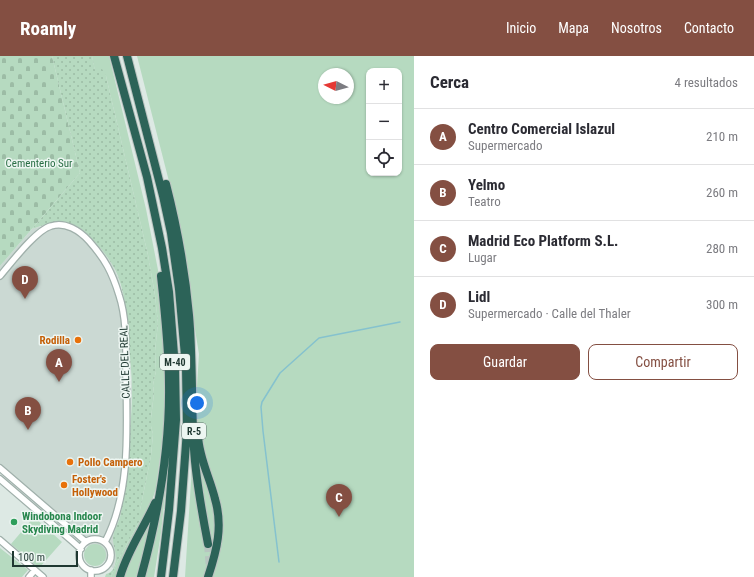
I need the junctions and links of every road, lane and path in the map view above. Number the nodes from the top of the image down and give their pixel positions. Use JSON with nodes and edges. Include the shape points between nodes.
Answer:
{"nodes":[{"id":1,"x":114,"y":56,"type":"edge"},
{"id":2,"x":127,"y":56,"type":"edge"},
{"id":3,"x":139,"y":150,"type":"junction"},
{"id":4,"x":152,"y":150,"type":"junction"},
{"id":5,"x":0,"y":276,"type":"edge"},
{"id":6,"x":189,"y":316,"type":"junction"},
{"id":7,"x":167,"y":429,"type":"junction"},
{"id":8,"x":0,"y":468,"type":"edge"},
{"id":9,"x":0,"y":479,"type":"edge"},
{"id":10,"x":0,"y":540,"type":"edge"},
{"id":11,"x":86,"y":542,"type":"junction"},
{"id":12,"x":105,"y":542,"type":"junction"},
{"id":13,"x":208,"y":544,"type":"tunnel mouth"},
{"id":14,"x":81,"y":549,"type":"junction"},
{"id":15,"x":35,"y":570,"type":"junction"},
{"id":16,"x":91,"y":570,"type":"junction"},
{"id":17,"x":100,"y":570,"type":"junction"},
{"id":18,"x":29,"y":577,"type":"edge"},
{"id":19,"x":43,"y":577,"type":"edge"},
{"id":20,"x":91,"y":577,"type":"edge"},
{"id":21,"x":99,"y":577,"type":"edge"},
{"id":22,"x":120,"y":577,"type":"edge"},
{"id":23,"x":141,"y":577,"type":"edge"},
{"id":24,"x":161,"y":577,"type":"edge"},
{"id":25,"x":173,"y":577,"type":"edge"},
{"id":26,"x":208,"y":577,"type":"edge"}],
"edges":[{"from":1,"to":3,"type":"highway","number":"M-40"},
{"from":2,"to":4,"type":"highway","number":"M-40"},
{"from":3,"to":7,"type":"highway","number":"M-40","via":[[164,300],[169,385]]},
{"from":3,"to":24,"type":"highway","number":"M-40","via":[[147,177],[169,292],[175,367],[176,427],[170,510]]},
{"from":4,"to":6,"type":"highway","number":"M-40","via":[[169,195],[184,272]]},
{"from":4,"to":25,"type":"highway","number":"M-40","via":[[171,233],[186,367],[187,430]]},
{"from":5,"to":12,"type":"street","name":"CALLE DEL REAL","via":[[42,230],[53,225],[66,226],[84,235],[113,276],[124,318],[127,422],[122,492],[115,521]]},
{"from":6,"to":13,"type":"highway","number":"R-5","via":[[194,447]]},
{"from":6,"to":26,"type":"highway","number":"M-40","via":[[194,351],[198,439],[220,525],[219,540]]},
{"from":7,"to":22,"type":"highway","via":[[155,502],[122,567]]},
{"from":7,"to":23,"type":"highway","number":"R-5","via":[[159,500]]},
{"from":8,"to":11,"type":"street"},
{"from":9,"to":14,"type":"street"},
{"from":10,"to":15,"type":"street"},
{"from":11,"to":12,"type":"street","via":[[92,539]]},
{"from":11,"to":14,"type":"street"},
{"from":12,"to":17,"type":"street","via":[[111,554],[110,561]]},
{"from":14,"to":16,"type":"street","via":[[81,562]]},
{"from":15,"to":18,"type":"street"},
{"from":15,"to":19,"type":"street"},
{"from":16,"to":17,"type":"street"},
{"from":16,"to":20,"type":"street"},
{"from":17,"to":21,"type":"street"}]}
